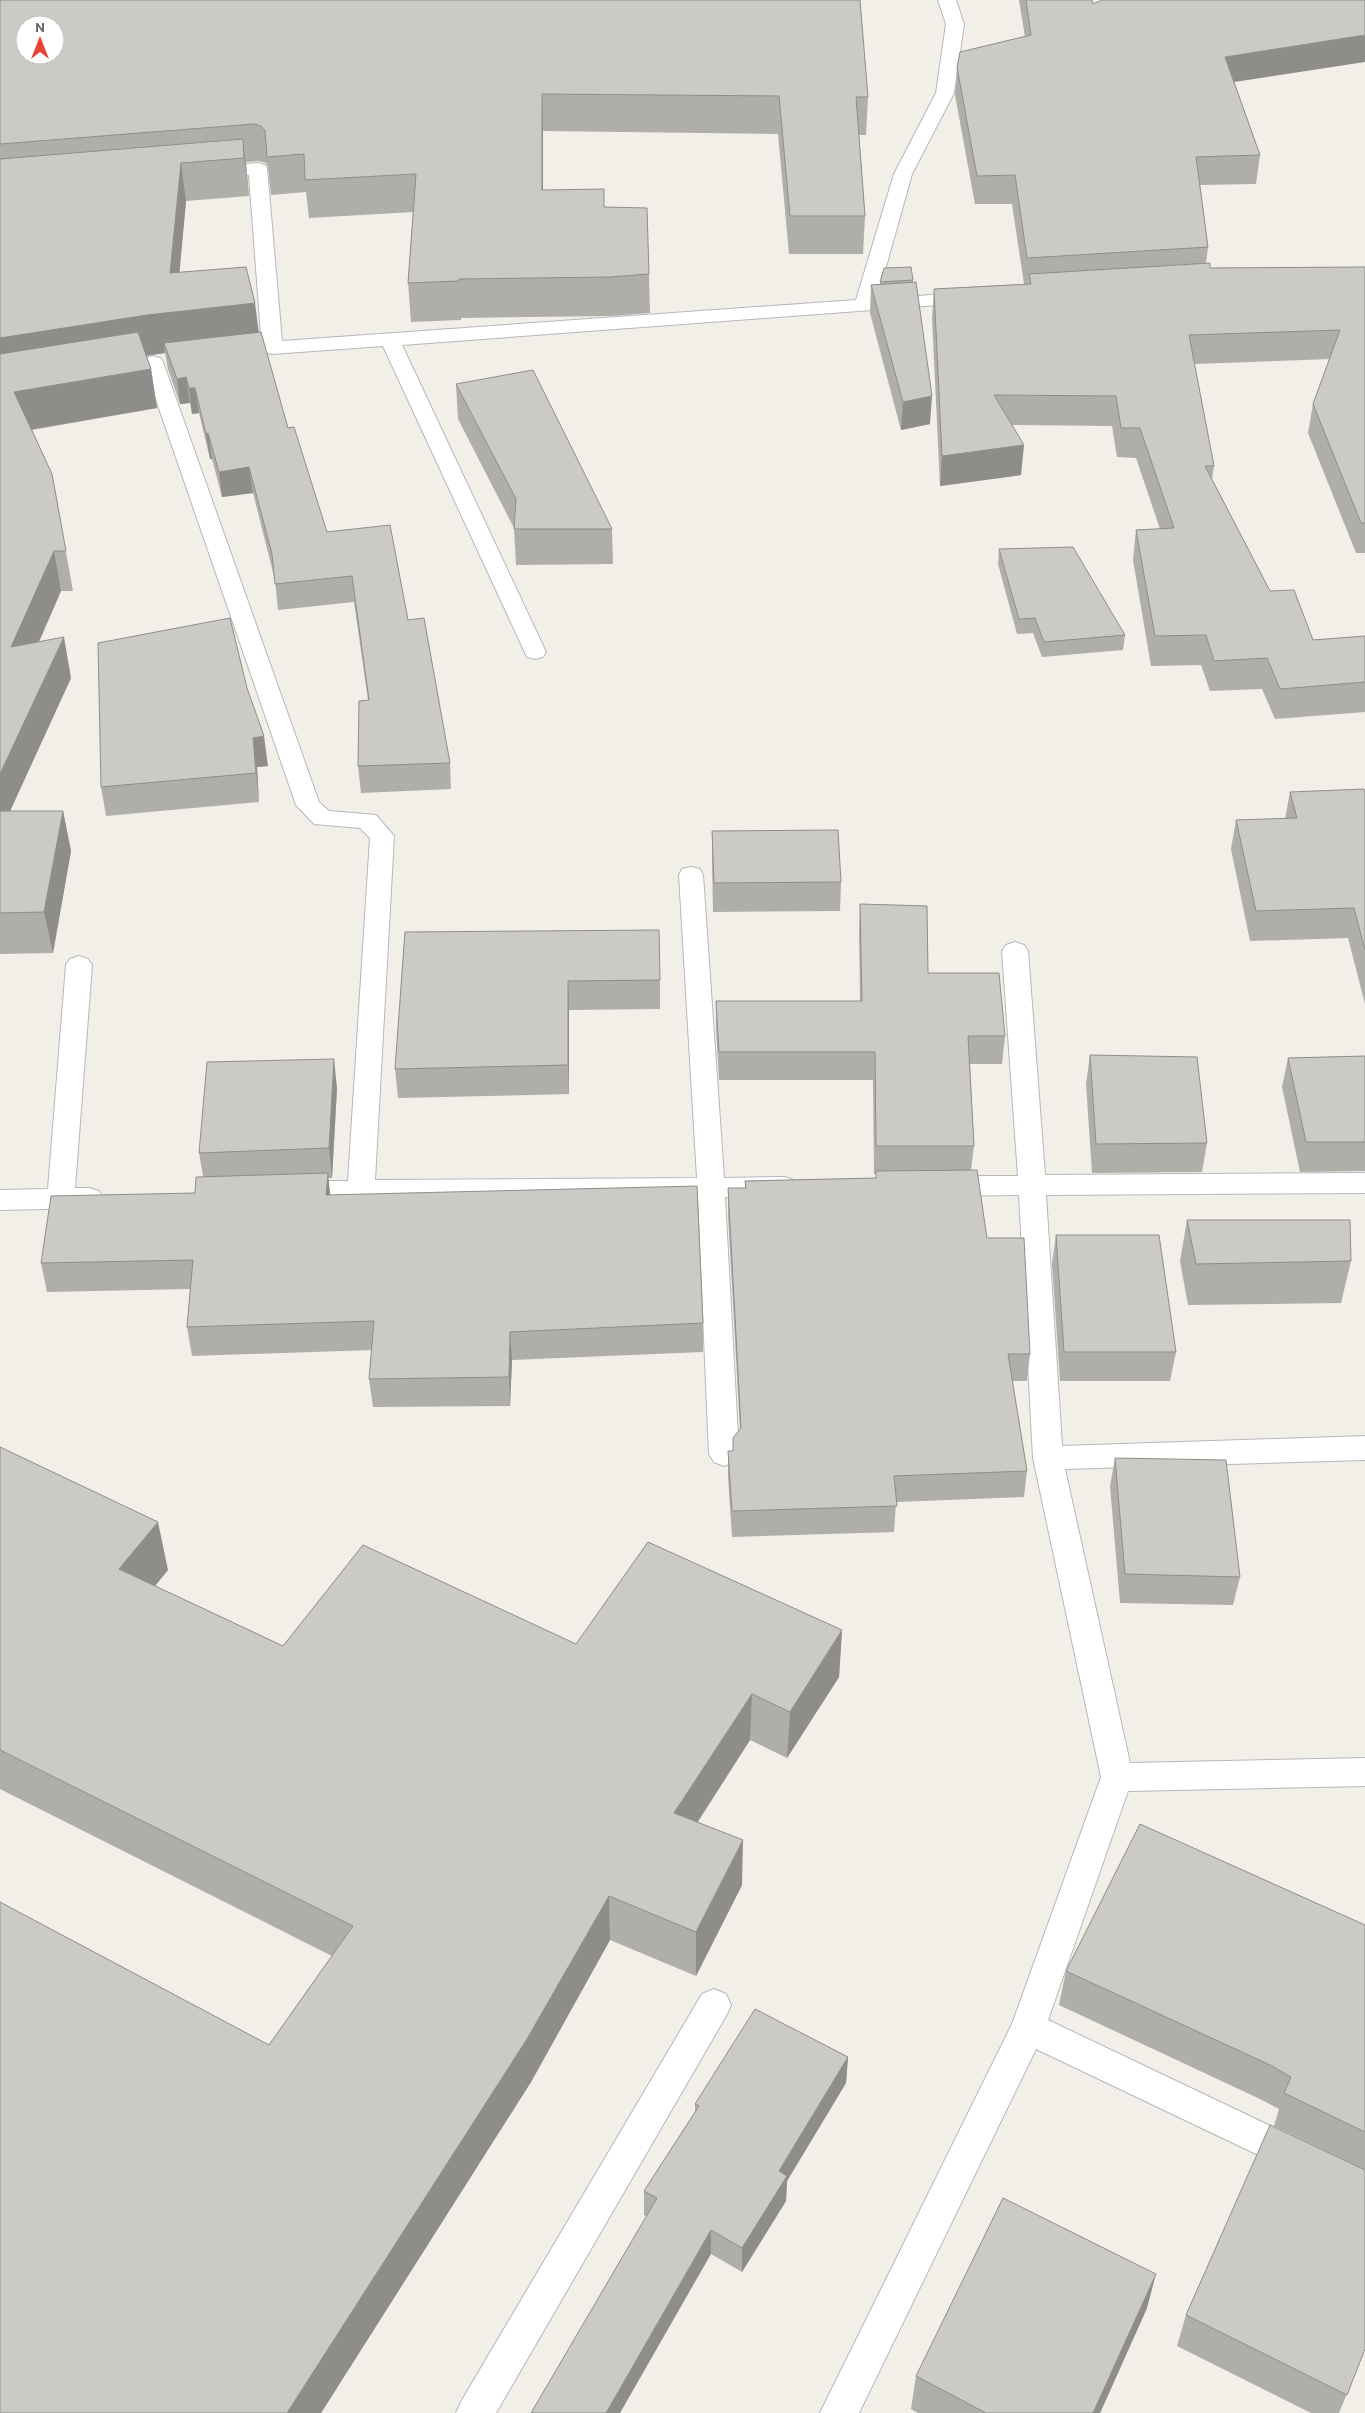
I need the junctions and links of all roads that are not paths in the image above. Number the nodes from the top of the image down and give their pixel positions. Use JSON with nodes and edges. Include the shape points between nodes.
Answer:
{"nodes":[{"id":1,"x":947,"y":0,"type":"edge"},
{"id":2,"x":188,"y":175,"type":"edge"},
{"id":3,"x":992,"y":297,"type":"edge"},
{"id":4,"x":865,"y":305,"type":"junction"},
{"id":5,"x":390,"y":340,"type":"junction"},
{"id":6,"x":153,"y":363,"type":"dead end"},
{"id":7,"x":535,"y":652,"type":"dead end"},
{"id":8,"x":691,"y":875,"type":"dead end"},
{"id":9,"x":1014,"y":952,"type":"dead end"},
{"id":10,"x":79,"y":965,"type":"dead end"},
{"id":11,"x":1365,"y":1184,"type":"edge"},
{"id":12,"x":915,"y":1186,"type":"edge"},
{"id":13,"x":1032,"y":1186,"type":"junction"},
{"id":14,"x":711,"y":1187,"type":"junction"},
{"id":15,"x":808,"y":1187,"type":"edge"},
{"id":16,"x":362,"y":1189,"type":"junction"},
{"id":17,"x":264,"y":1192,"type":"edge"},
{"id":18,"x":109,"y":1197,"type":"edge"},
{"id":19,"x":61,"y":1198,"type":"junction"},
{"id":20,"x":0,"y":1200,"type":"edge"},
{"id":21,"x":1365,"y":1448,"type":"edge"},
{"id":22,"x":724,"y":1454,"type":"dead end"},
{"id":23,"x":1048,"y":1458,"type":"junction"},
{"id":24,"x":1365,"y":1772,"type":"edge"},
{"id":25,"x":1117,"y":1777,"type":"junction"},
{"id":26,"x":714,"y":2005,"type":"dead end"},
{"id":27,"x":1028,"y":2028,"type":"junction"},
{"id":28,"x":1365,"y":2189,"type":"edge"},
{"id":29,"x":475,"y":2413,"type":"edge"},
{"id":30,"x":839,"y":2413,"type":"edge"}],
"edges":[{"from":1,"to":4,"type":"street","via":[[955,24],[945,93],[903,174]]},
{"from":2,"to":5,"type":"street","via":[[258,169],[263,349]]},
{"from":3,"to":4,"type":"street"},
{"from":4,"to":5,"type":"street"},
{"from":5,"to":7,"type":"street"},
{"from":6,"to":16,"type":"street","via":[[308,805],[323,818],[367,821],[382,836]]},
{"from":8,"to":14,"type":"street"},
{"from":9,"to":13,"type":"street"},
{"from":10,"to":19,"type":"street"},
{"from":11,"to":13,"type":"street"},
{"from":12,"to":13,"type":"street"},
{"from":13,"to":23,"type":"street"},
{"from":14,"to":15,"type":"street"},
{"from":14,"to":16,"type":"street"},
{"from":14,"to":22,"type":"street"},
{"from":16,"to":17,"type":"street"},
{"from":18,"to":19,"type":"street"},
{"from":19,"to":20,"type":"street"},
{"from":21,"to":23,"type":"street"},
{"from":23,"to":25,"type":"street"},
{"from":24,"to":25,"type":"street"},
{"from":25,"to":27,"type":"street"},
{"from":26,"to":29,"type":"street"},
{"from":27,"to":28,"type":"street"},
{"from":27,"to":30,"type":"street"}]}
